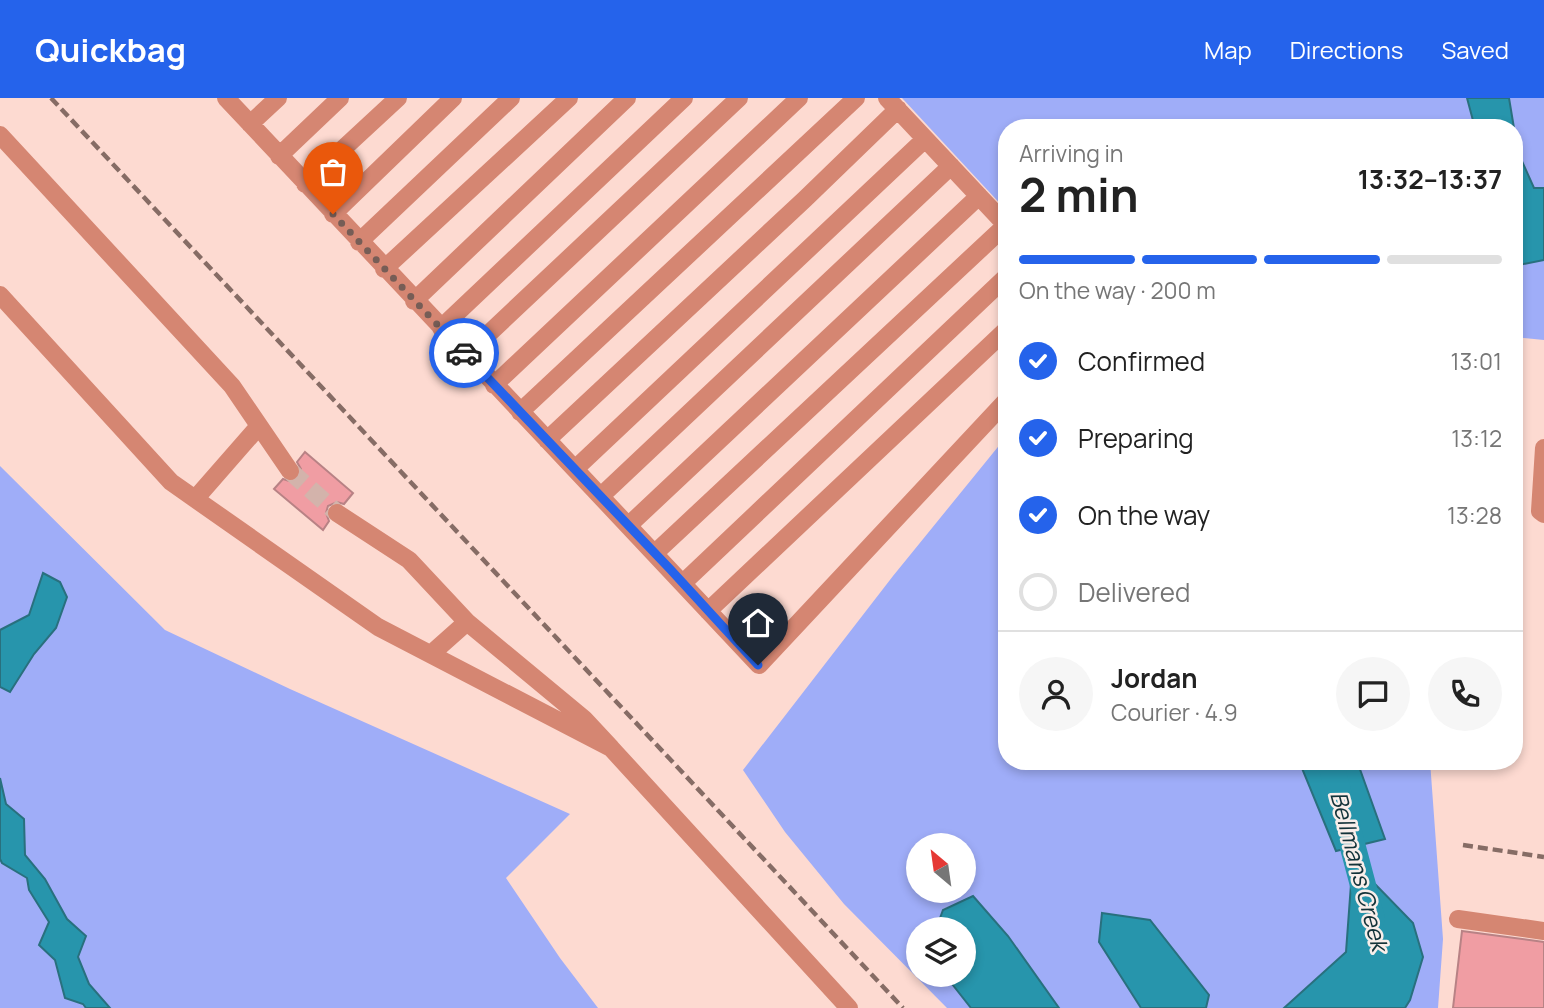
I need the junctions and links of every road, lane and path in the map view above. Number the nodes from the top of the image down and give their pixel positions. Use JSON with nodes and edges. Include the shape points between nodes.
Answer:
{"nodes":[{"id":1,"x":226,"y":98,"type":"edge"},
{"id":2,"x":278,"y":98,"type":"edge"},
{"id":3,"x":340,"y":98,"type":"edge"},
{"id":4,"x":398,"y":98,"type":"edge"},
{"id":5,"x":453,"y":98,"type":"edge"},
{"id":6,"x":511,"y":98,"type":"edge"},
{"id":7,"x":569,"y":98,"type":"edge"},
{"id":8,"x":627,"y":98,"type":"edge"},
{"id":9,"x":684,"y":98,"type":"edge"},
{"id":10,"x":739,"y":98,"type":"edge"},
{"id":11,"x":799,"y":98,"type":"edge"},
{"id":12,"x":856,"y":98,"type":"edge"},
{"id":13,"x":892,"y":104,"type":"edge"},
{"id":14,"x":250,"y":124,"type":"junction"},
{"id":15,"x":0,"y":135,"type":"edge"},
{"id":16,"x":925,"y":139,"type":"junction"},
{"id":17,"x":279,"y":156,"type":"junction"},
{"id":18,"x":951,"y":166,"type":"junction"},
{"id":19,"x":305,"y":184,"type":"junction"},
{"id":20,"x":979,"y":195,"type":"junction"},
{"id":21,"x":333,"y":214,"type":"junction"},
{"id":22,"x":998,"y":216,"type":"edge"},
{"id":23,"x":998,"y":232,"type":"edge"},
{"id":24,"x":359,"y":242,"type":"junction"},
{"id":25,"x":384,"y":269,"type":"junction"},
{"id":26,"x":998,"y":285,"type":"edge"},
{"id":27,"x":0,"y":295,"type":"edge"},
{"id":28,"x":414,"y":301,"type":"junction"},
{"id":29,"x":441,"y":328,"type":"junction"},
{"id":30,"x":998,"y":338,"type":"edge"},
{"id":31,"x":466,"y":355,"type":"junction"},
{"id":32,"x":495,"y":385,"type":"junction"},
{"id":33,"x":998,"y":410,"type":"edge"},
{"id":34,"x":520,"y":412,"type":"junction"},
{"id":35,"x":259,"y":426,"type":"junction"},
{"id":36,"x":547,"y":440,"type":"junction"},
{"id":37,"x":1544,"y":448,"type":"edge"},
{"id":38,"x":575,"y":469,"type":"junction"},
{"id":39,"x":290,"y":471,"type":"tunnel mouth"},
{"id":40,"x":601,"y":496,"type":"junction"},
{"id":41,"x":196,"y":498,"type":"junction"},
{"id":42,"x":337,"y":513,"type":"tunnel mouth"},
{"id":43,"x":1544,"y":514,"type":"edge"},
{"id":44,"x":629,"y":525,"type":"junction"},
{"id":45,"x":655,"y":553,"type":"junction"},
{"id":46,"x":683,"y":583,"type":"junction"},
{"id":47,"x":708,"y":611,"type":"junction"},
{"id":48,"x":467,"y":622,"type":"junction"},
{"id":49,"x":431,"y":654,"type":"junction"},
{"id":50,"x":611,"y":748,"type":"junction"},
{"id":51,"x":1458,"y":919,"type":"dead end"},
{"id":52,"x":1544,"y":931,"type":"edge"},
{"id":53,"x":849,"y":1008,"type":"edge"}],
"edges":[{"from":1,"to":14,"type":"lane"},
{"from":2,"to":14,"type":"lane"},
{"from":3,"to":17,"type":"lane"},
{"from":4,"to":19,"type":"lane"},
{"from":5,"to":21,"type":"lane"},
{"from":6,"to":24,"type":"lane"},
{"from":7,"to":25,"type":"lane"},
{"from":8,"to":28,"type":"lane"},
{"from":9,"to":29,"type":"lane"},
{"from":10,"to":31,"type":"lane"},
{"from":11,"to":32,"type":"lane"},
{"from":12,"to":34,"type":"lane"},
{"from":13,"to":16,"type":"lane"},
{"from":13,"to":36,"type":"lane","via":[[805,200]]},
{"from":14,"to":17,"type":"lane"},
{"from":15,"to":35,"type":"lane","via":[[232,386]]},
{"from":16,"to":18,"type":"lane"},
{"from":16,"to":38,"type":"lane"},
{"from":17,"to":19,"type":"lane"},
{"from":18,"to":20,"type":"lane"},
{"from":18,"to":40,"type":"lane"},
{"from":19,"to":21,"type":"lane"},
{"from":20,"to":22,"type":"lane"},
{"from":20,"to":44,"type":"lane"},
{"from":21,"to":24,"type":"lane"},
{"from":23,"to":45,"type":"lane"},
{"from":24,"to":25,"type":"lane"},
{"from":25,"to":28,"type":"lane"},
{"from":26,"to":46,"type":"lane"},
{"from":27,"to":41,"type":"lane","via":[[171,482]]},
{"from":28,"to":29,"type":"lane"},
{"from":29,"to":31,"type":"lane"},
{"from":30,"to":47,"type":"lane"},
{"from":31,"to":32,"type":"lane"},
{"from":32,"to":34,"type":"lane"},
{"from":33,"to":47,"type":"lane","via":[[758,665]]},
{"from":34,"to":36,"type":"lane"},
{"from":35,"to":39,"type":"lane"},
{"from":35,"to":41,"type":"lane"},
{"from":36,"to":38,"type":"lane"},
{"from":37,"to":43,"type":"lane","via":[[1540,511]]},
{"from":38,"to":40,"type":"lane"},
{"from":40,"to":44,"type":"lane"},
{"from":41,"to":49,"type":"lane","via":[[378,626]]},
{"from":42,"to":48,"type":"lane","via":[[409,560]]},
{"from":44,"to":45,"type":"lane"},
{"from":45,"to":46,"type":"lane"},
{"from":46,"to":47,"type":"lane"},
{"from":48,"to":49,"type":"lane"},
{"from":48,"to":50,"type":"lane","via":[[584,719]]},
{"from":49,"to":50,"type":"lane"},
{"from":50,"to":53,"type":"lane"},
{"from":51,"to":52,"type":"lane"}]}
